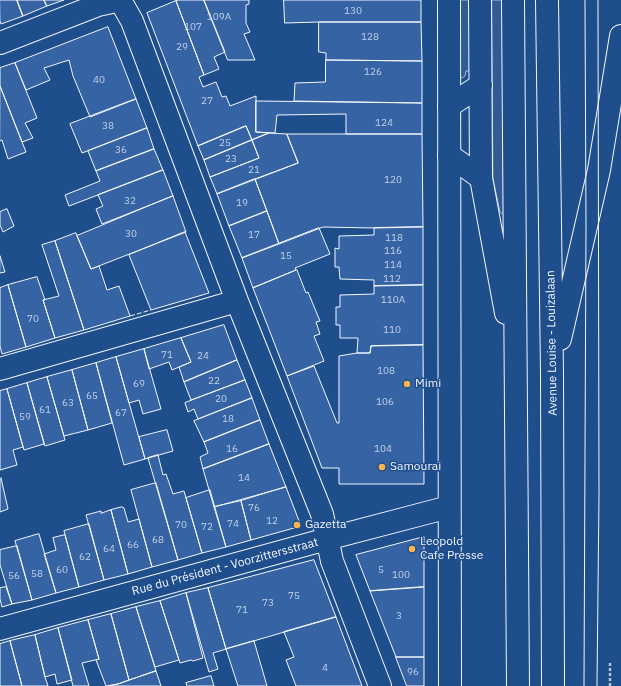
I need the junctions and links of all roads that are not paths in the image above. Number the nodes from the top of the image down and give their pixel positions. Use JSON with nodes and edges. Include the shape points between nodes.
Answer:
{"nodes":[{"id":1,"x":121,"y":0,"type":"edge"},
{"id":2,"x":449,"y":0,"type":"edge"},
{"id":3,"x":480,"y":0,"type":"edge"},
{"id":4,"x":513,"y":0,"type":"edge"},
{"id":5,"x":547,"y":0,"type":"edge"},
{"id":6,"x":621,"y":36,"type":"edge"},
{"id":7,"x":0,"y":43,"type":"edge"},
{"id":8,"x":481,"y":85,"type":"junction"},
{"id":9,"x":449,"y":106,"type":"junction"},
{"id":10,"x":449,"y":155,"type":"junction"},
{"id":11,"x":481,"y":178,"type":"junction"},
{"id":12,"x":237,"y":301,"type":"junction"},
{"id":13,"x":0,"y":369,"type":"edge"},
{"id":14,"x":516,"y":371,"type":"junction"},
{"id":15,"x":552,"y":373,"type":"junction"},
{"id":16,"x":449,"y":507,"type":"junction"},
{"id":17,"x":327,"y":539,"type":"junction"},
{"id":18,"x":0,"y":628,"type":"edge"},
{"id":19,"x":553,"y":628,"type":"junction"},
{"id":20,"x":517,"y":633,"type":"junction"},
{"id":21,"x":380,"y":686,"type":"edge"},
{"id":22,"x":450,"y":686,"type":"edge"},
{"id":23,"x":504,"y":686,"type":"edge"},
{"id":24,"x":518,"y":686,"type":"edge"},
{"id":25,"x":553,"y":686,"type":"edge"},
{"id":26,"x":564,"y":686,"type":"edge"}],
"edges":[{"from":1,"to":7,"type":"main road","via":[[98,5]]},
{"from":1,"to":12,"type":"main road","via":[[132,21]]},
{"from":2,"to":9,"type":"main road"},
{"from":3,"to":8,"type":"main road"},
{"from":4,"to":14,"type":"main road"},
{"from":5,"to":15,"type":"main road","name":"Avenue Louise - Louizalaan"},
{"from":6,"to":15,"type":"main road","via":[[599,170]]},
{"from":8,"to":9,"type":"main road"},
{"from":8,"to":11,"type":"main road"},
{"from":9,"to":10,"type":"main road"},
{"from":10,"to":11,"type":"main road"},
{"from":10,"to":16,"type":"main road"},
{"from":11,"to":14,"type":"main road"},
{"from":12,"to":13,"type":"main road"},
{"from":12,"to":17,"type":"main road","via":[[322,514]]},
{"from":14,"to":20,"type":"main road"},
{"from":15,"to":19,"type":"main road","name":"Avenue Louise - Louizalaan"},
{"from":16,"to":17,"type":"main road","name":"Rue du Président - Voorzittersstraat"},
{"from":16,"to":22,"type":"main road"},
{"from":17,"to":18,"type":"main road","name":"Rue du Président - Voorzittersstraat"},
{"from":17,"to":21,"type":"main road","via":[[332,561]]},
{"from":19,"to":25,"type":"main road","name":"Avenue Louise - Louizalaan"},
{"from":19,"to":26,"type":"main road"},
{"from":20,"to":23,"type":"main road"},
{"from":20,"to":24,"type":"main road"}]}
